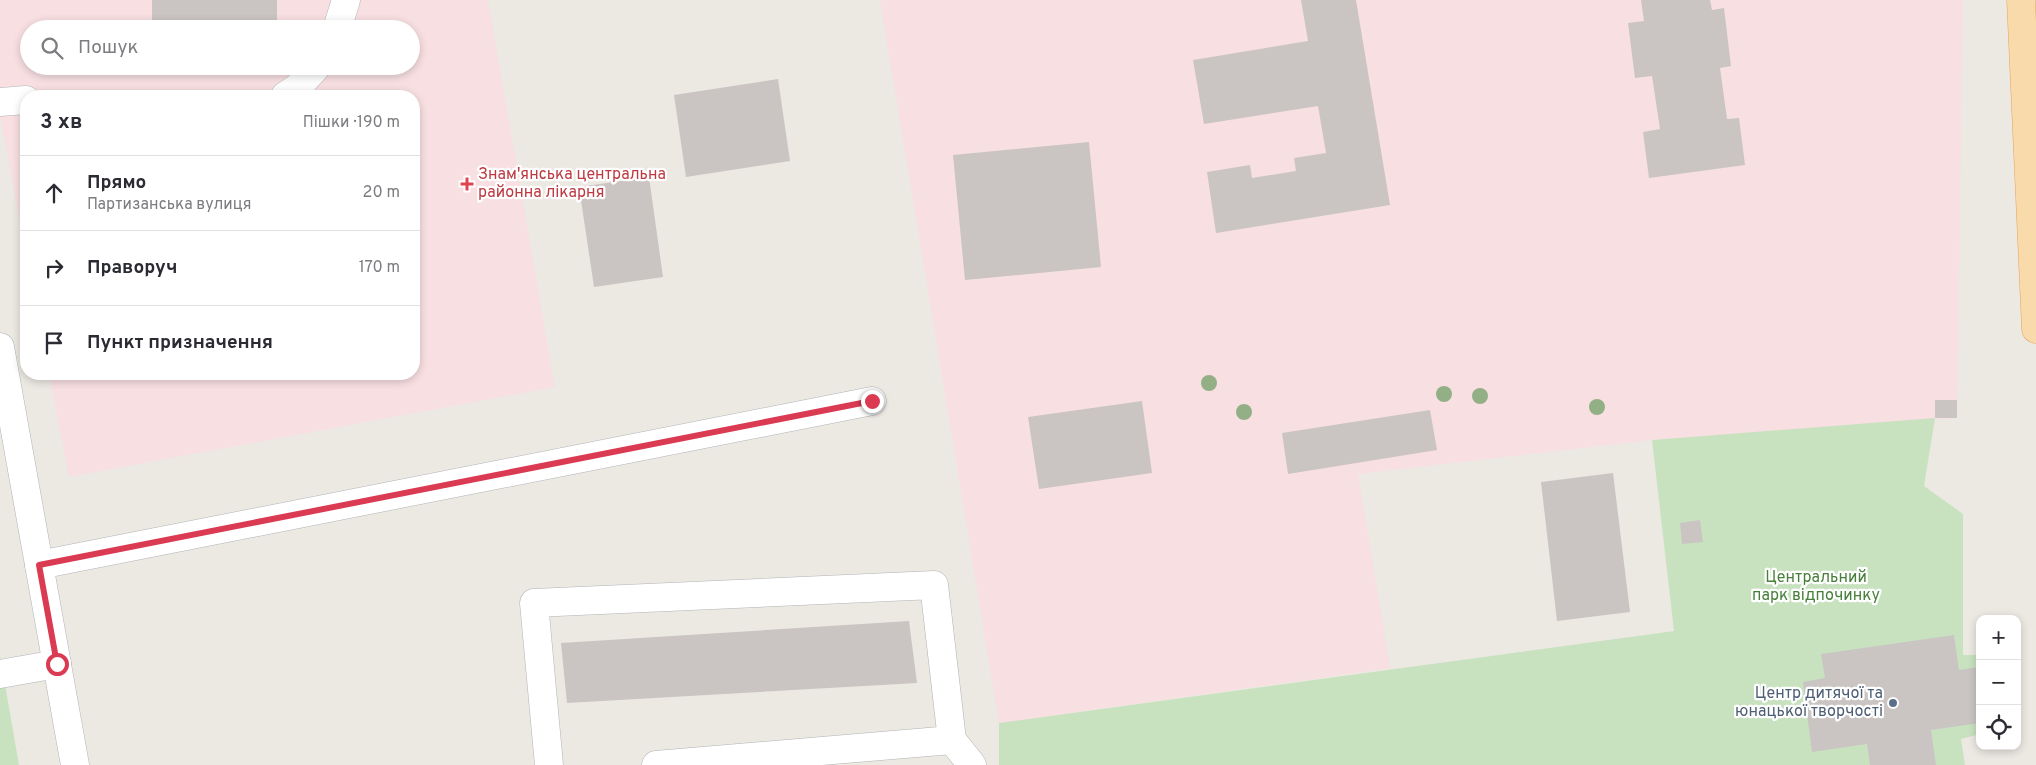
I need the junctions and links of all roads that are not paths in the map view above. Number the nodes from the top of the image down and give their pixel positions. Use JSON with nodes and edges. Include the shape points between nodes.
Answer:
{"nodes":[{"id":1,"x":346,"y":0,"type":"edge"},
{"id":2,"x":2021,"y":0,"type":"edge"},
{"id":3,"x":340,"y":20,"type":"edge"},
{"id":4,"x":309,"y":75,"type":"edge"},
{"id":5,"x":294,"y":90,"type":"edge"},
{"id":6,"x":20,"y":100,"type":"edge"},
{"id":7,"x":0,"y":102,"type":"edge"},
{"id":8,"x":2036,"y":329,"type":"edge"},
{"id":9,"x":0,"y":347,"type":"edge"},
{"id":10,"x":872,"y":401,"type":"dead end"},
{"id":11,"x":39,"y":565,"type":"junction"},
{"id":12,"x":57,"y":664,"type":"junction"},
{"id":13,"x":0,"y":674,"type":"edge"},
{"id":14,"x":952,"y":740,"type":"junction"},
{"id":15,"x":74,"y":765,"type":"edge"},
{"id":16,"x":549,"y":765,"type":"edge"},
{"id":17,"x":656,"y":765,"type":"edge"},
{"id":18,"x":972,"y":765,"type":"edge"}],
"edges":[{"from":1,"to":3,"type":"street"},
{"from":2,"to":8,"type":"main road"},
{"from":4,"to":5,"type":"street"},
{"from":6,"to":7,"type":"street"},
{"from":9,"to":11,"type":"street"},
{"from":10,"to":11,"type":"street"},
{"from":11,"to":12,"type":"street"},
{"from":12,"to":13,"type":"street"},
{"from":12,"to":15,"type":"street"},
{"from":14,"to":16,"type":"street","via":[[934,585],[534,604]]},
{"from":14,"to":17,"type":"street"},
{"from":14,"to":18,"type":"street"}]}
